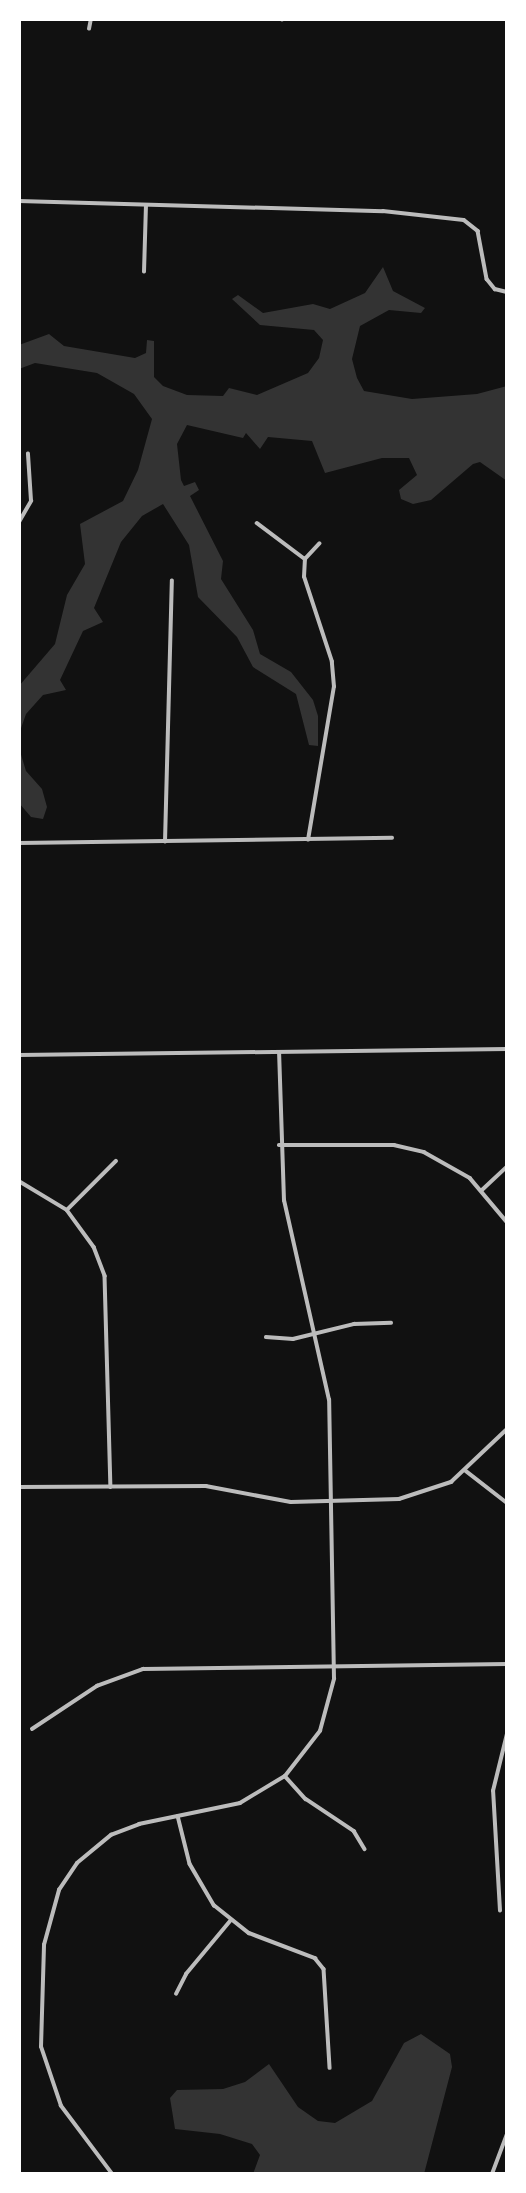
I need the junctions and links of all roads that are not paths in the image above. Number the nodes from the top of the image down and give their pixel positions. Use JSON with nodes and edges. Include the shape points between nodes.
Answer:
{"nodes":[{"id":1,"x":91,"y":19,"type":"edge"},
{"id":2,"x":89,"y":29,"type":"dead end"},
{"id":3,"x":19,"y":201,"type":"edge"},
{"id":4,"x":146,"y":206,"type":"junction"},
{"id":5,"x":144,"y":272,"type":"dead end"},
{"id":6,"x":507,"y":292,"type":"edge"},
{"id":7,"x":28,"y":454,"type":"dead end"},
{"id":8,"x":19,"y":522,"type":"edge"},
{"id":9,"x":257,"y":523,"type":"dead end"},
{"id":10,"x":319,"y":544,"type":"dead end"},
{"id":11,"x":305,"y":559,"type":"junction"},
{"id":12,"x":172,"y":581,"type":"dead end"},
{"id":13,"x":392,"y":838,"type":"dead end"},
{"id":14,"x":308,"y":840,"type":"junction"},
{"id":15,"x":165,"y":842,"type":"junction"},
{"id":16,"x":19,"y":843,"type":"edge"},
{"id":17,"x":507,"y":1049,"type":"edge"},
{"id":18,"x":279,"y":1052,"type":"junction"},
{"id":19,"x":19,"y":1055,"type":"edge"},
{"id":20,"x":279,"y":1145,"type":"junction"},
{"id":21,"x":116,"y":1161,"type":"dead end"},
{"id":22,"x":507,"y":1167,"type":"edge"},
{"id":23,"x":19,"y":1181,"type":"edge"},
{"id":24,"x":482,"y":1190,"type":"junction"},
{"id":25,"x":67,"y":1210,"type":"junction"},
{"id":26,"x":507,"y":1222,"type":"edge"},
{"id":27,"x":391,"y":1322,"type":"dead end"},
{"id":28,"x":316,"y":1335,"type":"junction"},
{"id":29,"x":266,"y":1337,"type":"dead end"},
{"id":30,"x":507,"y":1429,"type":"edge"},
{"id":31,"x":466,"y":1471,"type":"junction"},
{"id":32,"x":111,"y":1487,"type":"junction"},
{"id":33,"x":19,"y":1488,"type":"edge"},
{"id":34,"x":332,"y":1501,"type":"junction"},
{"id":35,"x":506,"y":1502,"type":"edge"},
{"id":36,"x":507,"y":1664,"type":"edge"},
{"id":37,"x":334,"y":1665,"type":"junction"},
{"id":38,"x":32,"y":1729,"type":"dead end"},
{"id":39,"x":507,"y":1734,"type":"edge"},
{"id":40,"x":285,"y":1776,"type":"junction"},
{"id":41,"x":178,"y":1816,"type":"junction"},
{"id":42,"x":365,"y":1849,"type":"dead end"},
{"id":43,"x":500,"y":1911,"type":"dead end"},
{"id":44,"x":231,"y":1920,"type":"junction"},
{"id":45,"x":176,"y":1994,"type":"dead end"},
{"id":46,"x":330,"y":2068,"type":"dead end"},
{"id":47,"x":507,"y":2134,"type":"edge"},
{"id":48,"x":112,"y":2174,"type":"edge"},
{"id":49,"x":492,"y":2174,"type":"edge"}],
"edges":[{"from":1,"to":2,"type":"street"},
{"from":3,"to":4,"type":"street"},
{"from":4,"to":5,"type":"street"},
{"from":4,"to":6,"type":"street","via":[[383,211],[464,219],[478,231],[487,279],[495,289]]},
{"from":7,"to":8,"type":"street","via":[[31,501]]},
{"from":9,"to":11,"type":"street"},
{"from":10,"to":11,"type":"street"},
{"from":11,"to":14,"type":"street","via":[[304,577],[334,674]]},
{"from":12,"to":15,"type":"street"},
{"from":13,"to":14,"type":"street"},
{"from":14,"to":15,"type":"street"},
{"from":15,"to":16,"type":"street"},
{"from":17,"to":18,"type":"street"},
{"from":18,"to":19,"type":"street"},
{"from":18,"to":20,"type":"street"},
{"from":20,"to":24,"type":"street","via":[[407,1147],[456,1167]]},
{"from":20,"to":28,"type":"street","via":[[284,1201]]},
{"from":21,"to":25,"type":"street"},
{"from":22,"to":24,"type":"street"},
{"from":23,"to":25,"type":"street"},
{"from":24,"to":26,"type":"street"},
{"from":25,"to":32,"type":"street","via":[[94,1247],[107,1289]]},
{"from":27,"to":28,"type":"street","via":[[354,1324]]},
{"from":28,"to":29,"type":"street"},
{"from":28,"to":34,"type":"street","via":[[329,1400]]},
{"from":30,"to":31,"type":"street"},
{"from":31,"to":34,"type":"street","via":[[442,1488],[415,1497]]},
{"from":31,"to":35,"type":"street"},
{"from":32,"to":33,"type":"street"},
{"from":32,"to":34,"type":"street","via":[[206,1486],[274,1500]]},
{"from":34,"to":37,"type":"street"},
{"from":36,"to":37,"type":"street"},
{"from":37,"to":38,"type":"street","via":[[143,1669],[97,1686]]},
{"from":37,"to":40,"type":"street","via":[[331,1699],[320,1731]]},
{"from":39,"to":43,"type":"street","via":[[493,1791]]},
{"from":40,"to":41,"type":"street","via":[[240,1803]]},
{"from":40,"to":42,"type":"street","via":[[306,1799],[354,1831]]},
{"from":41,"to":44,"type":"street","via":[[198,1881]]},
{"from":41,"to":48,"type":"street","via":[[124,1829],[88,1852],[59,1890],[47,1926],[39,2000],[46,2068],[70,2120]]},
{"from":44,"to":45,"type":"street","via":[[186,1974]]},
{"from":44,"to":46,"type":"street","via":[[267,1942],[320,1963],[326,1976]]},
{"from":47,"to":49,"type":"street"}]}
